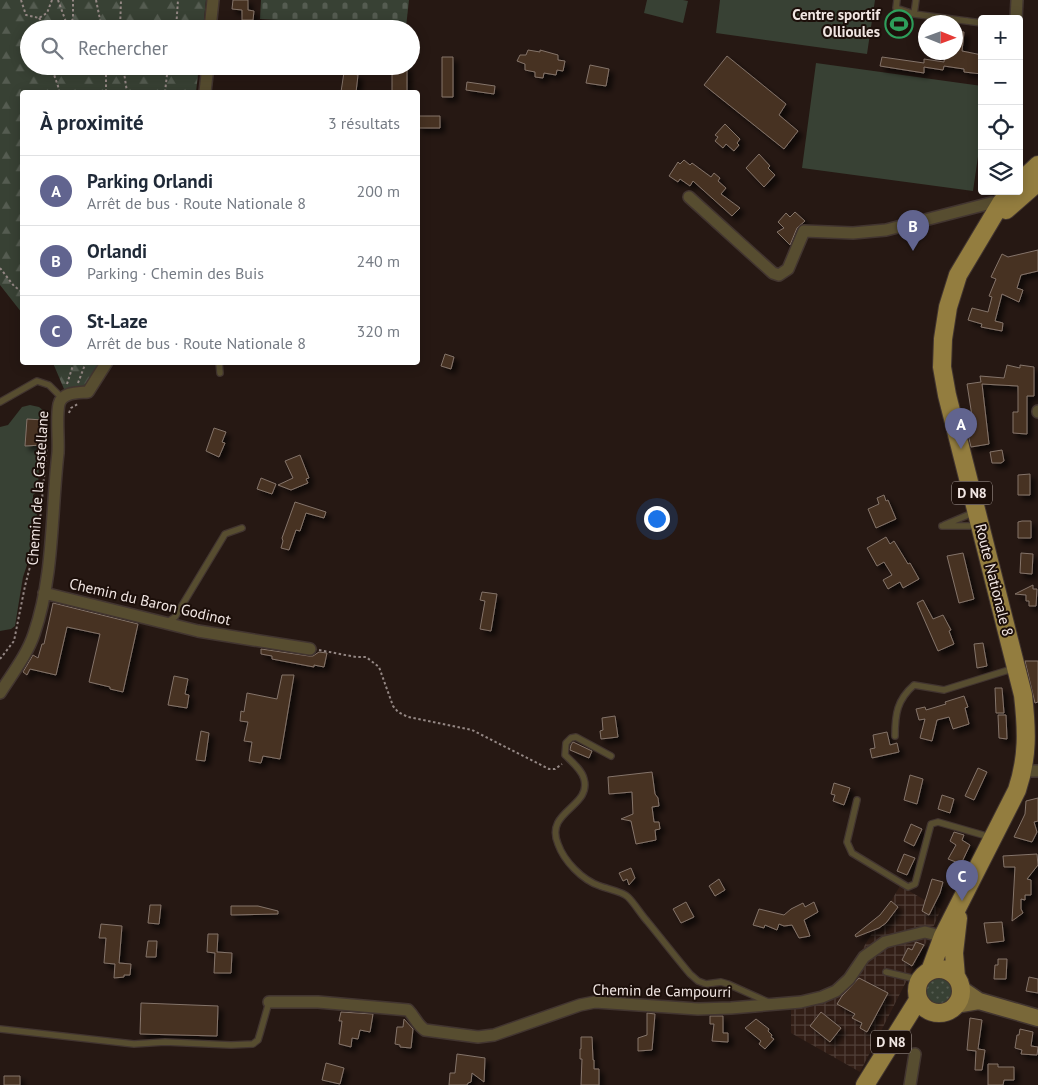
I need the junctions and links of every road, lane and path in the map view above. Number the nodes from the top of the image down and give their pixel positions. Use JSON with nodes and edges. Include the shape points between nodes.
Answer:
{"nodes":[{"id":1,"x":21,"y":0,"type":"edge"},
{"id":2,"x":52,"y":0,"type":"edge"},
{"id":3,"x":58,"y":0,"type":"edge"},
{"id":4,"x":73,"y":0,"type":"edge"},
{"id":5,"x":96,"y":0,"type":"edge"},
{"id":6,"x":121,"y":0,"type":"edge"},
{"id":7,"x":178,"y":0,"type":"edge"},
{"id":8,"x":212,"y":0,"type":"edge"},
{"id":9,"x":897,"y":0,"type":"edge"},
{"id":10,"x":916,"y":0,"type":"edge"},
{"id":11,"x":1017,"y":0,"type":"edge"},
{"id":12,"x":914,"y":14,"type":"junction"},
{"id":13,"x":1016,"y":15,"type":"edge"},
{"id":14,"x":39,"y":18,"type":"joint"},
{"id":15,"x":65,"y":20,"type":"edge"},
{"id":16,"x":72,"y":20,"type":"edge"},
{"id":17,"x":100,"y":20,"type":"edge"},
{"id":18,"x":120,"y":20,"type":"edge"},
{"id":19,"x":177,"y":20,"type":"edge"},
{"id":20,"x":211,"y":20,"type":"edge"},
{"id":21,"x":978,"y":22,"type":"edge"},
{"id":22,"x":54,"y":75,"type":"edge"},
{"id":23,"x":106,"y":75,"type":"edge"},
{"id":24,"x":124,"y":75,"type":"edge"},
{"id":25,"x":166,"y":75,"type":"edge"},
{"id":26,"x":207,"y":75,"type":"edge"},
{"id":27,"x":59,"y":90,"type":"edge"},
{"id":28,"x":106,"y":90,"type":"edge"},
{"id":29,"x":127,"y":90,"type":"edge"},
{"id":30,"x":165,"y":90,"type":"edge"},
{"id":31,"x":205,"y":90,"type":"edge"},
{"id":32,"x":1038,"y":165,"type":"edge"},
{"id":33,"x":1023,"y":179,"type":"edge"},
{"id":34,"x":1038,"y":182,"type":"edge"},
{"id":35,"x":689,"y":197,"type":"dead end"},
{"id":36,"x":1006,"y":197,"type":"edge"},
{"id":37,"x":990,"y":222,"type":"junction"},
{"id":38,"x":0,"y":268,"type":"edge"},
{"id":39,"x":20,"y":290,"type":"edge"},
{"id":40,"x":73,"y":365,"type":"edge"},
{"id":41,"x":85,"y":365,"type":"edge"},
{"id":42,"x":105,"y":365,"type":"edge"},
{"id":43,"x":219,"y":365,"type":"edge"},
{"id":44,"x":220,"y":373,"type":"dead end"},
{"id":45,"x":65,"y":396,"type":"junction"},
{"id":46,"x":0,"y":402,"type":"edge"},
{"id":47,"x":81,"y":402,"type":"dead end"},
{"id":48,"x":67,"y":417,"type":"dead end"},
{"id":49,"x":47,"y":438,"type":"dead end"},
{"id":50,"x":979,"y":518,"type":"junction"},
{"id":51,"x":242,"y":528,"type":"dead end"},
{"id":52,"x":44,"y":593,"type":"junction"},
{"id":53,"x":166,"y":623,"type":"junction"},
{"id":54,"x":310,"y":649,"type":"joint"},
{"id":55,"x":0,"y":659,"type":"edge"},
{"id":56,"x":1016,"y":668,"type":"junction"},
{"id":57,"x":0,"y":693,"type":"edge"},
{"id":58,"x":895,"y":736,"type":"dead end"},
{"id":59,"x":611,"y":756,"type":"dead end"},
{"id":60,"x":569,"y":759,"type":"junction"},
{"id":61,"x":1035,"y":771,"type":"edge"},
{"id":62,"x":857,"y":800,"type":"dead end"},
{"id":63,"x":993,"y":840,"type":"junction"},
{"id":64,"x":949,"y":939,"type":"junction"},
{"id":65,"x":886,"y":972,"type":"dead end"},
{"id":66,"x":925,"y":976,"type":"junction"},
{"id":67,"x":958,"y":983,"type":"junction"},
{"id":68,"x":918,"y":1000,"type":"junction"},
{"id":69,"x":979,"y":1001,"type":"junction"},
{"id":70,"x":269,"y":1002,"type":"joint"},
{"id":71,"x":772,"y":1004,"type":"junction"},
{"id":72,"x":955,"y":1005,"type":"junction"},
{"id":73,"x":934,"y":1013,"type":"junction"},
{"id":74,"x":1038,"y":1018,"type":"edge"},
{"id":75,"x":0,"y":1029,"type":"edge"},
{"id":76,"x":915,"y":1054,"type":"dead end"},
{"id":77,"x":865,"y":1085,"type":"edge"},
{"id":78,"x":870,"y":1085,"type":"edge"},
{"id":79,"x":910,"y":1085,"type":"edge"}],
"edges":[{"from":1,"to":14,"type":"path","via":[[26,15]]},
{"from":2,"to":14,"type":"path","via":[[47,14]]},
{"from":3,"to":15,"type":"path"},
{"from":4,"to":16,"type":"path"},
{"from":5,"to":17,"type":"path"},
{"from":6,"to":18,"type":"path"},
{"from":7,"to":19,"type":"path"},
{"from":8,"to":20,"type":"street"},
{"from":9,"to":12,"type":"lane","via":[[896,8]]},
{"from":10,"to":12,"type":"lane"},
{"from":11,"to":13,"type":"street"},
{"from":12,"to":21,"type":"lane"},
{"from":22,"to":27,"type":"path"},
{"from":23,"to":28,"type":"path"},
{"from":24,"to":29,"type":"path"},
{"from":25,"to":30,"type":"path"},
{"from":26,"to":31,"type":"street"},
{"from":32,"to":33,"type":"main road"},
{"from":34,"to":37,"type":"main road","name":"Route Nationale 8","number":"D N8"},
{"from":35,"to":36,"type":"street","via":[[779,275],[788,269],[804,231],[853,233],[886,230]]},
{"from":36,"to":37,"type":"main road","name":"Route Nationale 8","number":"D N8"},
{"from":37,"to":50,"type":"main road","name":"Route Nationale 8","number":"D N8","via":[[958,275],[948,307],[943,340],[942,367],[947,395]]},
{"from":38,"to":39,"type":"path"},
{"from":40,"to":45,"type":"path"},
{"from":41,"to":45,"type":"path","via":[[74,392]]},
{"from":42,"to":45,"type":"street","via":[[88,392]]},
{"from":43,"to":44,"type":"lane"},
{"from":45,"to":46,"type":"lane","via":[[37,381]]},
{"from":45,"to":52,"type":"street","name":"Chemin de la Castellane","via":[[59,404],[52,544]]},
{"from":47,"to":48,"type":"path","via":[[71,408]]},
{"from":49,"to":55,"type":"path","via":[[39,532],[14,641]]},
{"from":50,"to":50,"type":"lane","via":[[942,526],[969,526]]},
{"from":50,"to":56,"type":"main road","name":"Route Nationale 8","number":"D N8"},
{"from":51,"to":53,"type":"lane","via":[[225,534],[175,617]]},
{"from":52,"to":53,"type":"street","name":"Chemin du Baron Godinot"},
{"from":52,"to":57,"type":"street","name":"Chemin de la Castellane","via":[[34,635]]},
{"from":53,"to":54,"type":"street","name":"Chemin du Baron Godinot"},
{"from":54,"to":60,"type":"path","via":[[366,657],[379,667],[393,706],[408,717],[472,730],[549,769],[555,769]]},
{"from":56,"to":58,"type":"lane","via":[[944,690],[914,685],[904,693],[898,705]]},
{"from":56,"to":61,"type":"main road","name":"Route Nationale 8","number":"D N8","via":[[1023,695],[1026,747]]},
{"from":59,"to":60,"type":"lane","via":[[576,737],[566,743]]},
{"from":60,"to":71,"type":"lane","via":[[585,780],[584,790],[558,820],[555,834],[558,845],[572,866],[597,886],[626,895],[698,981],[728,984]]},
{"from":61,"to":63,"type":"main road","name":"Route Nationale 8","number":"D N8","via":[[1017,790]]},
{"from":62,"to":63,"type":"lane","via":[[848,848],[908,887],[915,884],[931,824],[938,822]]},
{"from":63,"to":64,"type":"main road","name":"Route Nationale 8","number":"D N8","via":[[960,906]]},
{"from":64,"to":66,"type":"main road","name":"Route Nationale 8","number":"D N8"},
{"from":64,"to":67,"type":"main road","name":"Route Nationale 8","number":"D N8"},
{"from":64,"to":71,"type":"street","name":"Chemin de Campourri","via":[[925,932],[885,942],[864,957],[836,991],[801,1002]]},
{"from":65,"to":66,"type":"lane"},
{"from":66,"to":67,"type":"main road","via":[[941,970],[951,974]]},
{"from":66,"to":68,"type":"main road","via":[[917,993]]},
{"from":67,"to":69,"type":"main road"},
{"from":67,"to":72,"type":"main road","via":[[959,1000]]},
{"from":68,"to":73,"type":"main road"},
{"from":68,"to":77,"type":"main road","number":"D N8"},
{"from":69,"to":72,"type":"main road"},
{"from":69,"to":74,"type":"main road"},
{"from":70,"to":71,"type":"street","name":"Chemin de Campourri","via":[[318,1002],[408,1010],[418,1026],[425,1030],[478,1037],[494,1035],[595,1002],[698,1009]]},
{"from":70,"to":75,"type":"lane","name":"Chemin de Campourri","via":[[258,1040],[253,1044],[134,1044]]},
{"from":72,"to":73,"type":"main road","via":[[942,1013]]},
{"from":73,"to":78,"type":"main road","number":"D N8","via":[[918,1022],[902,1040]]},
{"from":76,"to":79,"type":"street"}]}
